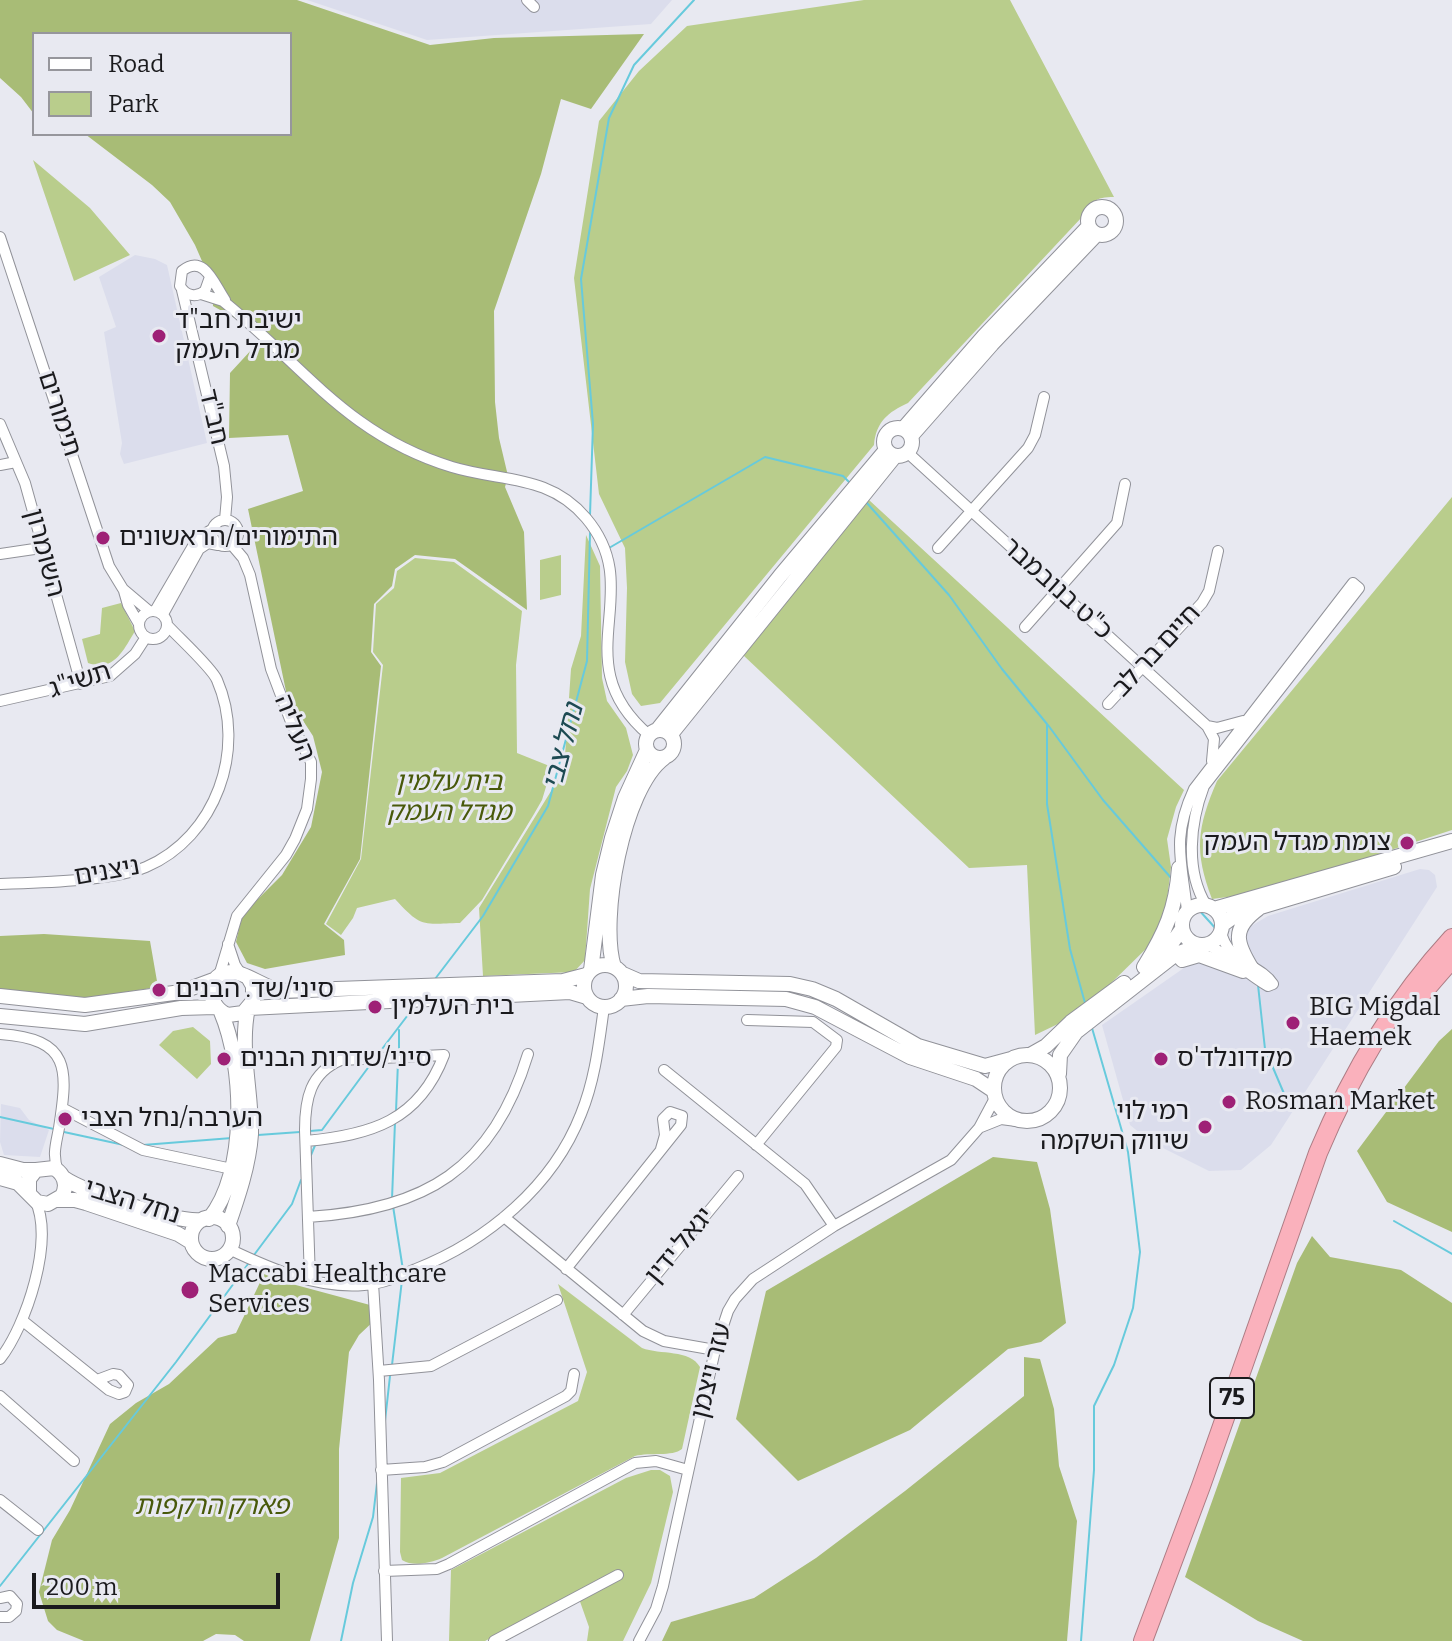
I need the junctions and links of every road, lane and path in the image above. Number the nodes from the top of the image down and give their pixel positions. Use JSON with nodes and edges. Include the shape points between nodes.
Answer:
{"nodes":[{"id":1,"x":1093,"y":230,"type":"dead end"},
{"id":2,"x":0,"y":237,"type":"edge"},
{"id":3,"x":210,"y":277,"type":"junction"},
{"id":4,"x":182,"y":290,"type":"junction"},
{"id":5,"x":200,"y":294,"type":"junction"},
{"id":6,"x":229,"y":306,"type":"junction"},
{"id":7,"x":190,"y":314,"type":"junction"},
{"id":8,"x":1044,"y":397,"type":"dead end"},
{"id":9,"x":0,"y":424,"type":"edge"},
{"id":10,"x":907,"y":432,"type":"junction"},
{"id":11,"x":896,"y":453,"type":"junction"},
{"id":12,"x":16,"y":462,"type":"junction"},
{"id":13,"x":0,"y":465,"type":"edge"},
{"id":14,"x":1125,"y":484,"type":"dead end"},
{"id":15,"x":972,"y":511,"type":"junction"},
{"id":16,"x":225,"y":520,"type":"junction"},
{"id":17,"x":213,"y":529,"type":"junction"},
{"id":18,"x":218,"y":545,"type":"junction"},
{"id":19,"x":232,"y":545,"type":"junction"},
{"id":20,"x":41,"y":548,"type":"junction"},
{"id":21,"x":938,"y":548,"type":"dead end"},
{"id":22,"x":1218,"y":551,"type":"dead end"},
{"id":23,"x":0,"y":554,"type":"edge"},
{"id":24,"x":123,"y":589,"type":"junction"},
{"id":25,"x":1058,"y":590,"type":"junction"},
{"id":26,"x":156,"y":612,"type":"junction"},
{"id":27,"x":139,"y":624,"type":"junction"},
{"id":28,"x":168,"y":626,"type":"junction"},
{"id":29,"x":1025,"y":627,"type":"dead end"},
{"id":30,"x":146,"y":637,"type":"junction"},
{"id":31,"x":160,"y":638,"type":"junction"},
{"id":32,"x":191,"y":651,"type":"junction"},
{"id":33,"x":1143,"y":667,"type":"junction"},
{"id":34,"x":81,"y":684,"type":"junction"},
{"id":35,"x":0,"y":701,"type":"edge"},
{"id":36,"x":1108,"y":704,"type":"dead end"},
{"id":37,"x":1245,"y":721,"type":"junction"},
{"id":38,"x":1207,"y":726,"type":"junction"},
{"id":39,"x":656,"y":737,"type":"junction"},
{"id":40,"x":664,"y":758,"type":"junction"},
{"id":41,"x":1211,"y":764,"type":"junction"},
{"id":42,"x":1452,"y":841,"type":"edge"},
{"id":43,"x":1452,"y":850,"type":"edge"},
{"id":44,"x":1179,"y":868,"type":"junction"},
{"id":45,"x":0,"y":884,"type":"edge"},
{"id":46,"x":1262,"y":906,"type":"junction"},
{"id":47,"x":1210,"y":907,"type":"junction"},
{"id":48,"x":1187,"y":911,"type":"junction"},
{"id":49,"x":1222,"y":928,"type":"junction"},
{"id":50,"x":1182,"y":929,"type":"junction"},
{"id":51,"x":1452,"y":938,"type":"edge"},
{"id":52,"x":227,"y":943,"type":"junction"},
{"id":53,"x":1204,"y":944,"type":"junction"},
{"id":54,"x":1452,"y":959,"type":"edge"},
{"id":55,"x":1150,"y":968,"type":"junction"},
{"id":56,"x":1247,"y":970,"type":"junction"},
{"id":57,"x":618,"y":971,"type":"junction"},
{"id":58,"x":589,"y":973,"type":"junction"},
{"id":59,"x":245,"y":976,"type":"junction"},
{"id":60,"x":218,"y":977,"type":"junction"},
{"id":61,"x":0,"y":996,"type":"edge"},
{"id":62,"x":587,"y":997,"type":"junction"},
{"id":63,"x":621,"y":999,"type":"junction"},
{"id":64,"x":270,"y":1006,"type":"junction"},
{"id":65,"x":604,"y":1007,"type":"junction"},
{"id":66,"x":248,"y":1008,"type":"junction"},
{"id":67,"x":218,"y":1010,"type":"junction"},
{"id":68,"x":0,"y":1016,"type":"edge"},
{"id":69,"x":747,"y":1020,"type":"dead end"},
{"id":70,"x":0,"y":1034,"type":"edge"},
{"id":71,"x":246,"y":1048,"type":"junction"},
{"id":72,"x":528,"y":1054,"type":"dead end"},
{"id":73,"x":1030,"y":1055,"type":"junction"},
{"id":74,"x":1011,"y":1059,"type":"junction"},
{"id":75,"x":664,"y":1070,"type":"dead end"},
{"id":76,"x":1060,"y":1082,"type":"junction"},
{"id":77,"x":994,"y":1095,"type":"junction"},
{"id":78,"x":62,"y":1108,"type":"junction"},
{"id":79,"x":1024,"y":1122,"type":"junction"},
{"id":80,"x":979,"y":1128,"type":"junction"},
{"id":81,"x":57,"y":1141,"type":"junction"},
{"id":82,"x":306,"y":1141,"type":"junction"},
{"id":83,"x":756,"y":1145,"type":"junction"},
{"id":84,"x":661,"y":1149,"type":"dead end"},
{"id":85,"x":1318,"y":1153,"type":"junction"},
{"id":86,"x":0,"y":1164,"type":"edge"},
{"id":87,"x":39,"y":1169,"type":"junction"},
{"id":88,"x":230,"y":1173,"type":"junction"},
{"id":89,"x":61,"y":1174,"type":"junction"},
{"id":90,"x":738,"y":1176,"type":"dead end"},
{"id":91,"x":0,"y":1178,"type":"edge"},
{"id":92,"x":32,"y":1196,"type":"junction"},
{"id":93,"x":56,"y":1202,"type":"junction"},
{"id":94,"x":165,"y":1214,"type":"junction"},
{"id":95,"x":308,"y":1217,"type":"junction"},
{"id":96,"x":504,"y":1217,"type":"junction"},
{"id":97,"x":206,"y":1219,"type":"junction"},
{"id":98,"x":228,"y":1226,"type":"junction"},
{"id":99,"x":834,"y":1226,"type":"junction"},
{"id":100,"x":41,"y":1233,"type":"junction"},
{"id":101,"x":191,"y":1242,"type":"junction"},
{"id":102,"x":229,"y":1249,"type":"junction"},
{"id":103,"x":566,"y":1269,"type":"junction"},
{"id":104,"x":310,"y":1280,"type":"junction"},
{"id":105,"x":373,"y":1283,"type":"junction"},
{"id":106,"x":557,"y":1300,"type":"dead end"},
{"id":107,"x":623,"y":1315,"type":"junction"},
{"id":108,"x":23,"y":1321,"type":"junction"},
{"id":109,"x":715,"y":1350,"type":"junction"},
{"id":110,"x":0,"y":1359,"type":"edge"},
{"id":111,"x":379,"y":1371,"type":"junction"},
{"id":112,"x":574,"y":1374,"type":"dead end"},
{"id":113,"x":97,"y":1380,"type":"dead end"},
{"id":114,"x":0,"y":1396,"type":"edge"},
{"id":115,"x":74,"y":1461,"type":"dead end"},
{"id":116,"x":381,"y":1470,"type":"junction"},
{"id":117,"x":688,"y":1470,"type":"junction"},
{"id":118,"x":0,"y":1500,"type":"edge"},
{"id":119,"x":38,"y":1530,"type":"dead end"},
{"id":120,"x":384,"y":1571,"type":"junction"},
{"id":121,"x":618,"y":1575,"type":"dead end"},
{"id":122,"x":0,"y":1598,"type":"edge"},
{"id":123,"x":0,"y":1617,"type":"edge"},
{"id":124,"x":387,"y":1641,"type":"edge"},
{"id":125,"x":494,"y":1641,"type":"edge"},
{"id":126,"x":639,"y":1641,"type":"edge"},
{"id":127,"x":1143,"y":1641,"type":"edge"}],
"edges":[{"from":1,"to":10,"type":"main road"},
{"from":2,"to":24,"type":"street","name":"תימורים","via":[[109,566]]},
{"from":3,"to":4,"type":"street","via":[[200,265],[190,265],[179,275]]},
{"from":3,"to":5,"type":"street"},
{"from":3,"to":6,"type":"street"},
{"from":4,"to":5,"type":"street"},
{"from":4,"to":7,"type":"street","name":"חב\"ד"},
{"from":5,"to":6,"type":"street","via":[[218,297]]},
{"from":5,"to":7,"type":"street"},
{"from":6,"to":39,"type":"street","via":[[332,401],[390,442],[453,467],[531,482],[579,510],[610,563],[609,678],[623,707]]},
{"from":7,"to":16,"type":"street","name":"חב\"ד","via":[[224,466]]},
{"from":8,"to":15,"type":"street","via":[[1028,448]]},
{"from":9,"to":12,"type":"street","name":"השומרון"},
{"from":10,"to":11,"type":"main road","via":[[912,445]]},
{"from":10,"to":11,"type":"main road","via":[[895,428],[887,433],[884,441]]},
{"from":11,"to":15,"type":"street","name":"כ\"ט בנובמבר"},
{"from":11,"to":39,"type":"main road"},
{"from":12,"to":13,"type":"street"},
{"from":12,"to":20,"type":"street","name":"השומרון"},
{"from":14,"to":25,"type":"street","via":[[1117,523]]},
{"from":15,"to":21,"type":"street"},
{"from":15,"to":25,"type":"street","name":"כ\"ט בנובמבר"},
{"from":16,"to":17,"type":"street"},
{"from":16,"to":19,"type":"street","via":[[237,527]]},
{"from":17,"to":18,"type":"street"},
{"from":17,"to":26,"type":"street","via":[[199,537]]},
{"from":18,"to":19,"type":"street"},
{"from":18,"to":26,"type":"street","via":[[208,543],[199,549]]},
{"from":19,"to":52,"type":"street","name":"העליה","via":[[250,575],[271,669],[311,762],[311,779],[295,839],[242,907]]},
{"from":20,"to":23,"type":"street"},
{"from":20,"to":34,"type":"street","name":"השומרון"},
{"from":22,"to":33,"type":"street","name":"חיים בר לב","via":[[1202,603]]},
{"from":24,"to":26,"type":"street","name":"תימורים"},
{"from":24,"to":27,"type":"street","name":"תימורים"},
{"from":25,"to":29,"type":"street"},
{"from":25,"to":33,"type":"street","name":"כ\"ט בנובמבר"},
{"from":26,"to":27,"type":"street","via":[[144,614]]},
{"from":26,"to":28,"type":"street"},
{"from":27,"to":30,"type":"street"},
{"from":28,"to":31,"type":"street"},
{"from":28,"to":32,"type":"street","name":"ניצנים"},
{"from":30,"to":31,"type":"street"},
{"from":30,"to":34,"type":"street","name":"תשי\"ג","via":[[110,676]]},
{"from":31,"to":32,"type":"street","name":"ניצנים"},
{"from":32,"to":45,"type":"street","name":"ניצנים","via":[[217,678],[228,748],[214,803],[196,828],[148,867],[127,874]]},
{"from":33,"to":36,"type":"street","name":"חיים בר לב"},
{"from":33,"to":38,"type":"street","name":"כ\"ט בנובמבר"},
{"from":34,"to":35,"type":"street","name":"תשי\"ג"},
{"from":37,"to":38,"type":"street"},
{"from":37,"to":41,"type":"street"},
{"from":37,"to":47,"type":"street","via":[[1356,586],[1204,786],[1195,814],[1194,876]]},
{"from":38,"to":41,"type":"street","via":[[1214,739]]},
{"from":39,"to":40,"type":"main road","via":[[655,757]]},
{"from":39,"to":40,"type":"main road","via":[[674,740]]},
{"from":39,"to":58,"type":"main road","via":[[625,798],[612,838]]},
{"from":40,"to":57,"type":"main road","via":[[643,782],[615,870],[610,947]]},
{"from":41,"to":44,"type":"street","via":[[1184,811]]},
{"from":42,"to":47,"type":"main road"},
{"from":43,"to":46,"type":"main road"},
{"from":44,"to":48,"type":"street"},
{"from":44,"to":55,"type":"main road","via":[[1171,919]]},
{"from":46,"to":49,"type":"main road","via":[[1237,914]]},
{"from":46,"to":56,"type":"main road","via":[[1239,930]]},
{"from":47,"to":48,"type":"main road","via":[[1197,905]]},
{"from":47,"to":49,"type":"main road","via":[[1221,917]]},
{"from":48,"to":50,"type":"main road"},
{"from":49,"to":53,"type":"main road","via":[[1216,939]]},
{"from":49,"to":56,"type":"street","via":[[1222,938]]},
{"from":50,"to":53,"type":"main road","via":[[1189,940]]},
{"from":50,"to":55,"type":"main road"},
{"from":51,"to":85,"type":"highway","number":"75","via":[[1375,1037]]},
{"from":52,"to":59,"type":"street"},
{"from":52,"to":60,"type":"street","name":"העליה"},
{"from":53,"to":55,"type":"main road"},
{"from":53,"to":56,"type":"street"},
{"from":54,"to":85,"type":"highway","number":"75","via":[[1372,1059]]},
{"from":55,"to":56,"type":"main road","via":[[1199,955]]},
{"from":55,"to":73,"type":"main road"},
{"from":55,"to":76,"type":"main road","via":[[1065,1044],[1058,1061]]},
{"from":57,"to":58,"type":"main road","via":[[603,965]]},
{"from":57,"to":63,"type":"main road","via":[[626,987]]},
{"from":57,"to":74,"type":"main road","via":[[639,981],[790,984],[836,999],[918,1046],[985,1066]]},
{"from":58,"to":59,"type":"main road","via":[[563,981],[280,991]]},
{"from":58,"to":62,"type":"main road"},
{"from":59,"to":60,"type":"main road","via":[[229,972]]},
{"from":59,"to":66,"type":"main road","via":[[254,994]]},
{"from":60,"to":61,"type":"main road","via":[[181,992],[85,1005]]},
{"from":60,"to":67,"type":"main road","via":[[210,992]]},
{"from":62,"to":64,"type":"main road","via":[[570,992]]},
{"from":62,"to":65,"type":"main road"},
{"from":63,"to":65,"type":"main road"},
{"from":63,"to":77,"type":"main road","via":[[786,999],[815,1007],[910,1057],[976,1079]]},
{"from":64,"to":66,"type":"main road"},
{"from":64,"to":71,"type":"main road","via":[[256,1021]]},
{"from":65,"to":96,"type":"street","via":[[592,1079],[572,1134],[539,1182]]},
{"from":66,"to":67,"type":"main road","via":[[235,1015]]},
{"from":66,"to":71,"type":"main road"},
{"from":67,"to":68,"type":"main road","via":[[181,1008],[85,1024]]},
{"from":67,"to":88,"type":"main road","via":[[235,1078],[238,1136]]},
{"from":69,"to":83,"type":"street","via":[[813,1022],[837,1040]]},
{"from":70,"to":78,"type":"street","via":[[41,1041],[54,1051],[64,1073]]},
{"from":71,"to":98,"type":"main road","via":[[251,1137]]},
{"from":72,"to":95,"type":"street","via":[[507,1110],[454,1173],[376,1209]]},
{"from":73,"to":74,"type":"main road"},
{"from":73,"to":76,"type":"main road","via":[[1052,1065]]},
{"from":74,"to":77,"type":"main road","via":[[998,1072]]},
{"from":75,"to":83,"type":"street"},
{"from":76,"to":79,"type":"main road","via":[[1052,1111]]},
{"from":77,"to":79,"type":"main road","via":[[1006,1115]]},
{"from":77,"to":80,"type":"street","name":"עזר ויצמן"},
{"from":78,"to":81,"type":"street"},
{"from":78,"to":88,"type":"street","name":"נחל הצבי","via":[[143,1150]]},
{"from":79,"to":80,"type":"street","via":[[1001,1119]]},
{"from":80,"to":99,"type":"street","name":"עזר ויצמן","via":[[951,1160]]},
{"from":81,"to":87,"type":"street"},
{"from":81,"to":89,"type":"street","via":[[53,1154]]},
{"from":82,"to":82,"type":"street","via":[[357,1134],[394,1119],[427,1089],[444,1055],[354,1058],[330,1065],[310,1088]]},
{"from":82,"to":95,"type":"street"},
{"from":83,"to":99,"type":"street","via":[[805,1184]]},
{"from":84,"to":103,"type":"street"},
{"from":85,"to":127,"type":"highway","number":"75"},
{"from":86,"to":87,"type":"main road"},
{"from":87,"to":89,"type":"main road"},
{"from":87,"to":92,"type":"main road","via":[[29,1179]]},
{"from":88,"to":94,"type":"main road","via":[[214,1200],[199,1211]]},
{"from":88,"to":97,"type":"main road","via":[[217,1209]]},
{"from":89,"to":93,"type":"main road","via":[[64,1192]]},
{"from":89,"to":94,"type":"main road","name":"נחל הצבי","via":[[80,1188]]},
{"from":90,"to":107,"type":"street","name":"יגאל ידין"},
{"from":91,"to":92,"type":"main road","via":[[18,1183]]},
{"from":92,"to":93,"type":"main road","via":[[42,1204]]},
{"from":92,"to":100,"type":"street"},
{"from":93,"to":100,"type":"street"},
{"from":93,"to":101,"type":"main road","name":"נחל הצבי","via":[[86,1203]]},
{"from":94,"to":97,"type":"main road","name":"נחל הצבי"},
{"from":95,"to":104,"type":"street"},
{"from":96,"to":103,"type":"street"},
{"from":96,"to":105,"type":"street","via":[[456,1251]]},
{"from":97,"to":98,"type":"main road"},
{"from":97,"to":101,"type":"main road","via":[[194,1227]]},
{"from":98,"to":102,"type":"main road"},
{"from":99,"to":109,"type":"street","name":"עזר ויצמן","via":[[743,1288],[723,1321]]},
{"from":100,"to":108,"type":"street"},
{"from":101,"to":102,"type":"main road","via":[[207,1258],[219,1258]]},
{"from":102,"to":104,"type":"street"},
{"from":103,"to":107,"type":"street"},
{"from":104,"to":105,"type":"street"},
{"from":105,"to":111,"type":"street"},
{"from":106,"to":111,"type":"street","via":[[431,1366]]},
{"from":107,"to":109,"type":"street","via":[[664,1341]]},
{"from":108,"to":110,"type":"street"},
{"from":108,"to":113,"type":"street"},
{"from":109,"to":117,"type":"street","name":"עזר ויצמן"},
{"from":111,"to":116,"type":"street"},
{"from":112,"to":116,"type":"street","via":[[566,1396],[443,1462]]},
{"from":114,"to":115,"type":"street"},
{"from":116,"to":120,"type":"street"},
{"from":117,"to":120,"type":"street","via":[[656,1461],[635,1463],[449,1564]]},
{"from":117,"to":126,"type":"street","name":"עזר ויצמן","via":[[663,1586]]},
{"from":118,"to":119,"type":"street"},
{"from":120,"to":124,"type":"street"},
{"from":121,"to":125,"type":"street"},
{"from":122,"to":123,"type":"street","via":[[10,1596],[17,1604],[9,1617]]}]}
